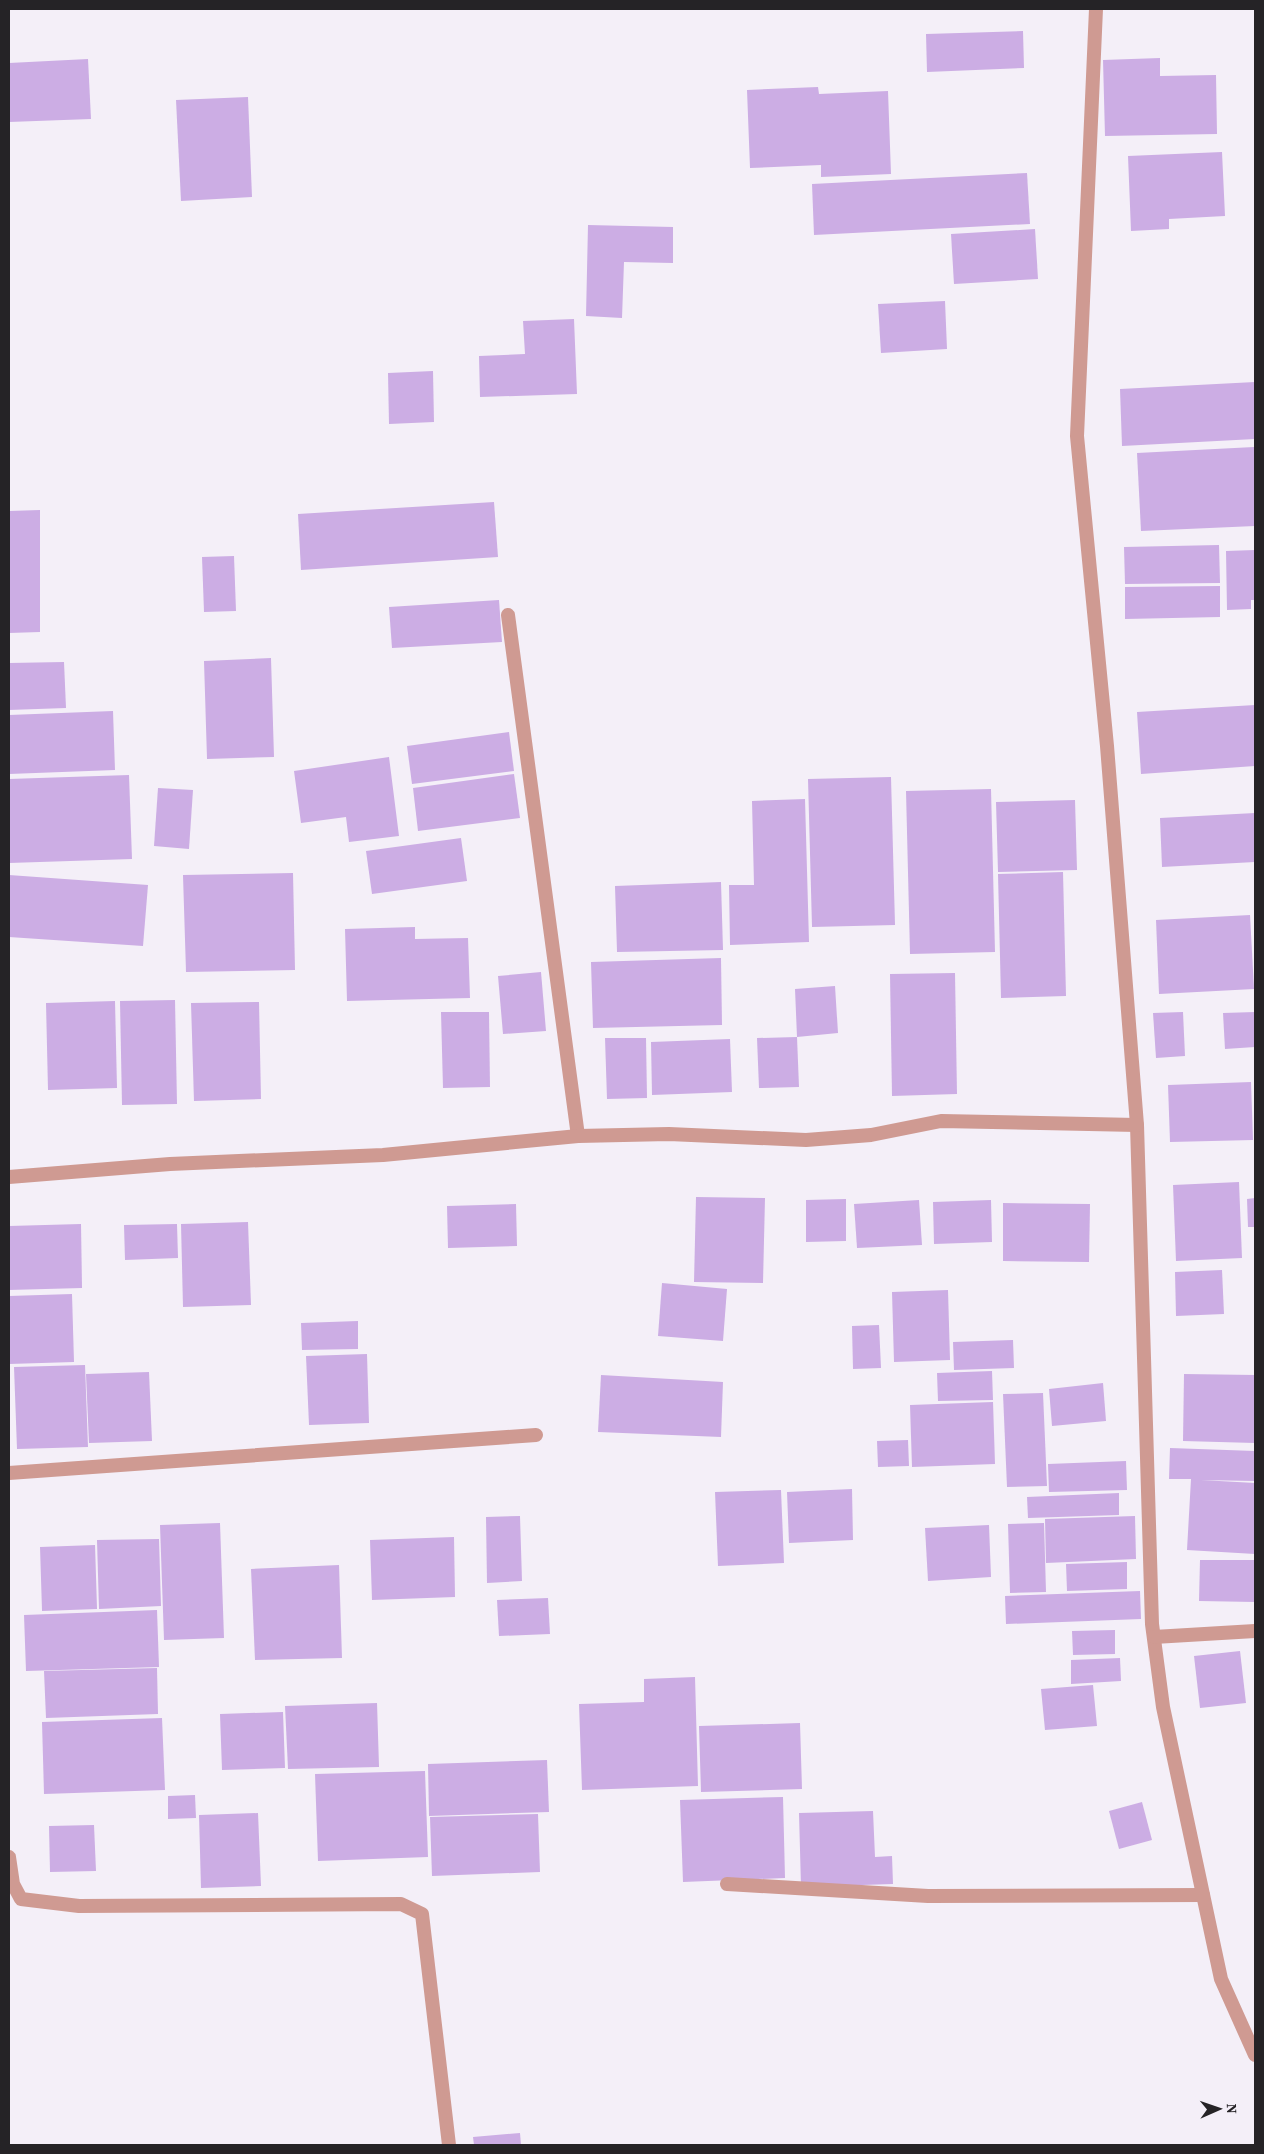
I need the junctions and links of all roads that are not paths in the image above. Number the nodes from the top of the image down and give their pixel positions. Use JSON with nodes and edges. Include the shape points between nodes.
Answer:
{"nodes":[{"id":1,"x":1096,"y":9,"type":"edge"},
{"id":2,"x":508,"y":615,"type":"dead end"},
{"id":3,"x":1137,"y":1125,"type":"junction"},
{"id":4,"x":578,"y":1136,"type":"junction"},
{"id":5,"x":9,"y":1177,"type":"edge"},
{"id":6,"x":536,"y":1435,"type":"dead end"},
{"id":7,"x":9,"y":1473,"type":"edge"},
{"id":8,"x":1255,"y":1631,"type":"edge"},
{"id":9,"x":1154,"y":1636,"type":"junction"},
{"id":10,"x":9,"y":1857,"type":"edge"},
{"id":11,"x":727,"y":1884,"type":"dead end"},
{"id":12,"x":1203,"y":1895,"type":"junction"},
{"id":13,"x":1255,"y":2055,"type":"edge"},
{"id":14,"x":449,"y":2145,"type":"edge"}],
"edges":[{"from":1,"to":3,"type":"street","via":[[1077,436],[1107,746]]},
{"from":2,"to":4,"type":"street"},
{"from":3,"to":4,"type":"street","via":[[941,1121],[871,1135],[806,1140],[669,1134]]},
{"from":3,"to":9,"type":"street"},
{"from":4,"to":5,"type":"street","via":[[383,1155],[170,1164]]},
{"from":6,"to":7,"type":"street"},
{"from":8,"to":9,"type":"street"},
{"from":9,"to":12,"type":"street","via":[[1163,1707]]},
{"from":10,"to":14,"type":"street","via":[[20,1899],[52,1904],[401,1904],[422,1914]]},
{"from":11,"to":12,"type":"street","via":[[928,1896]]},
{"from":12,"to":13,"type":"street","via":[[1221,1979]]}]}
